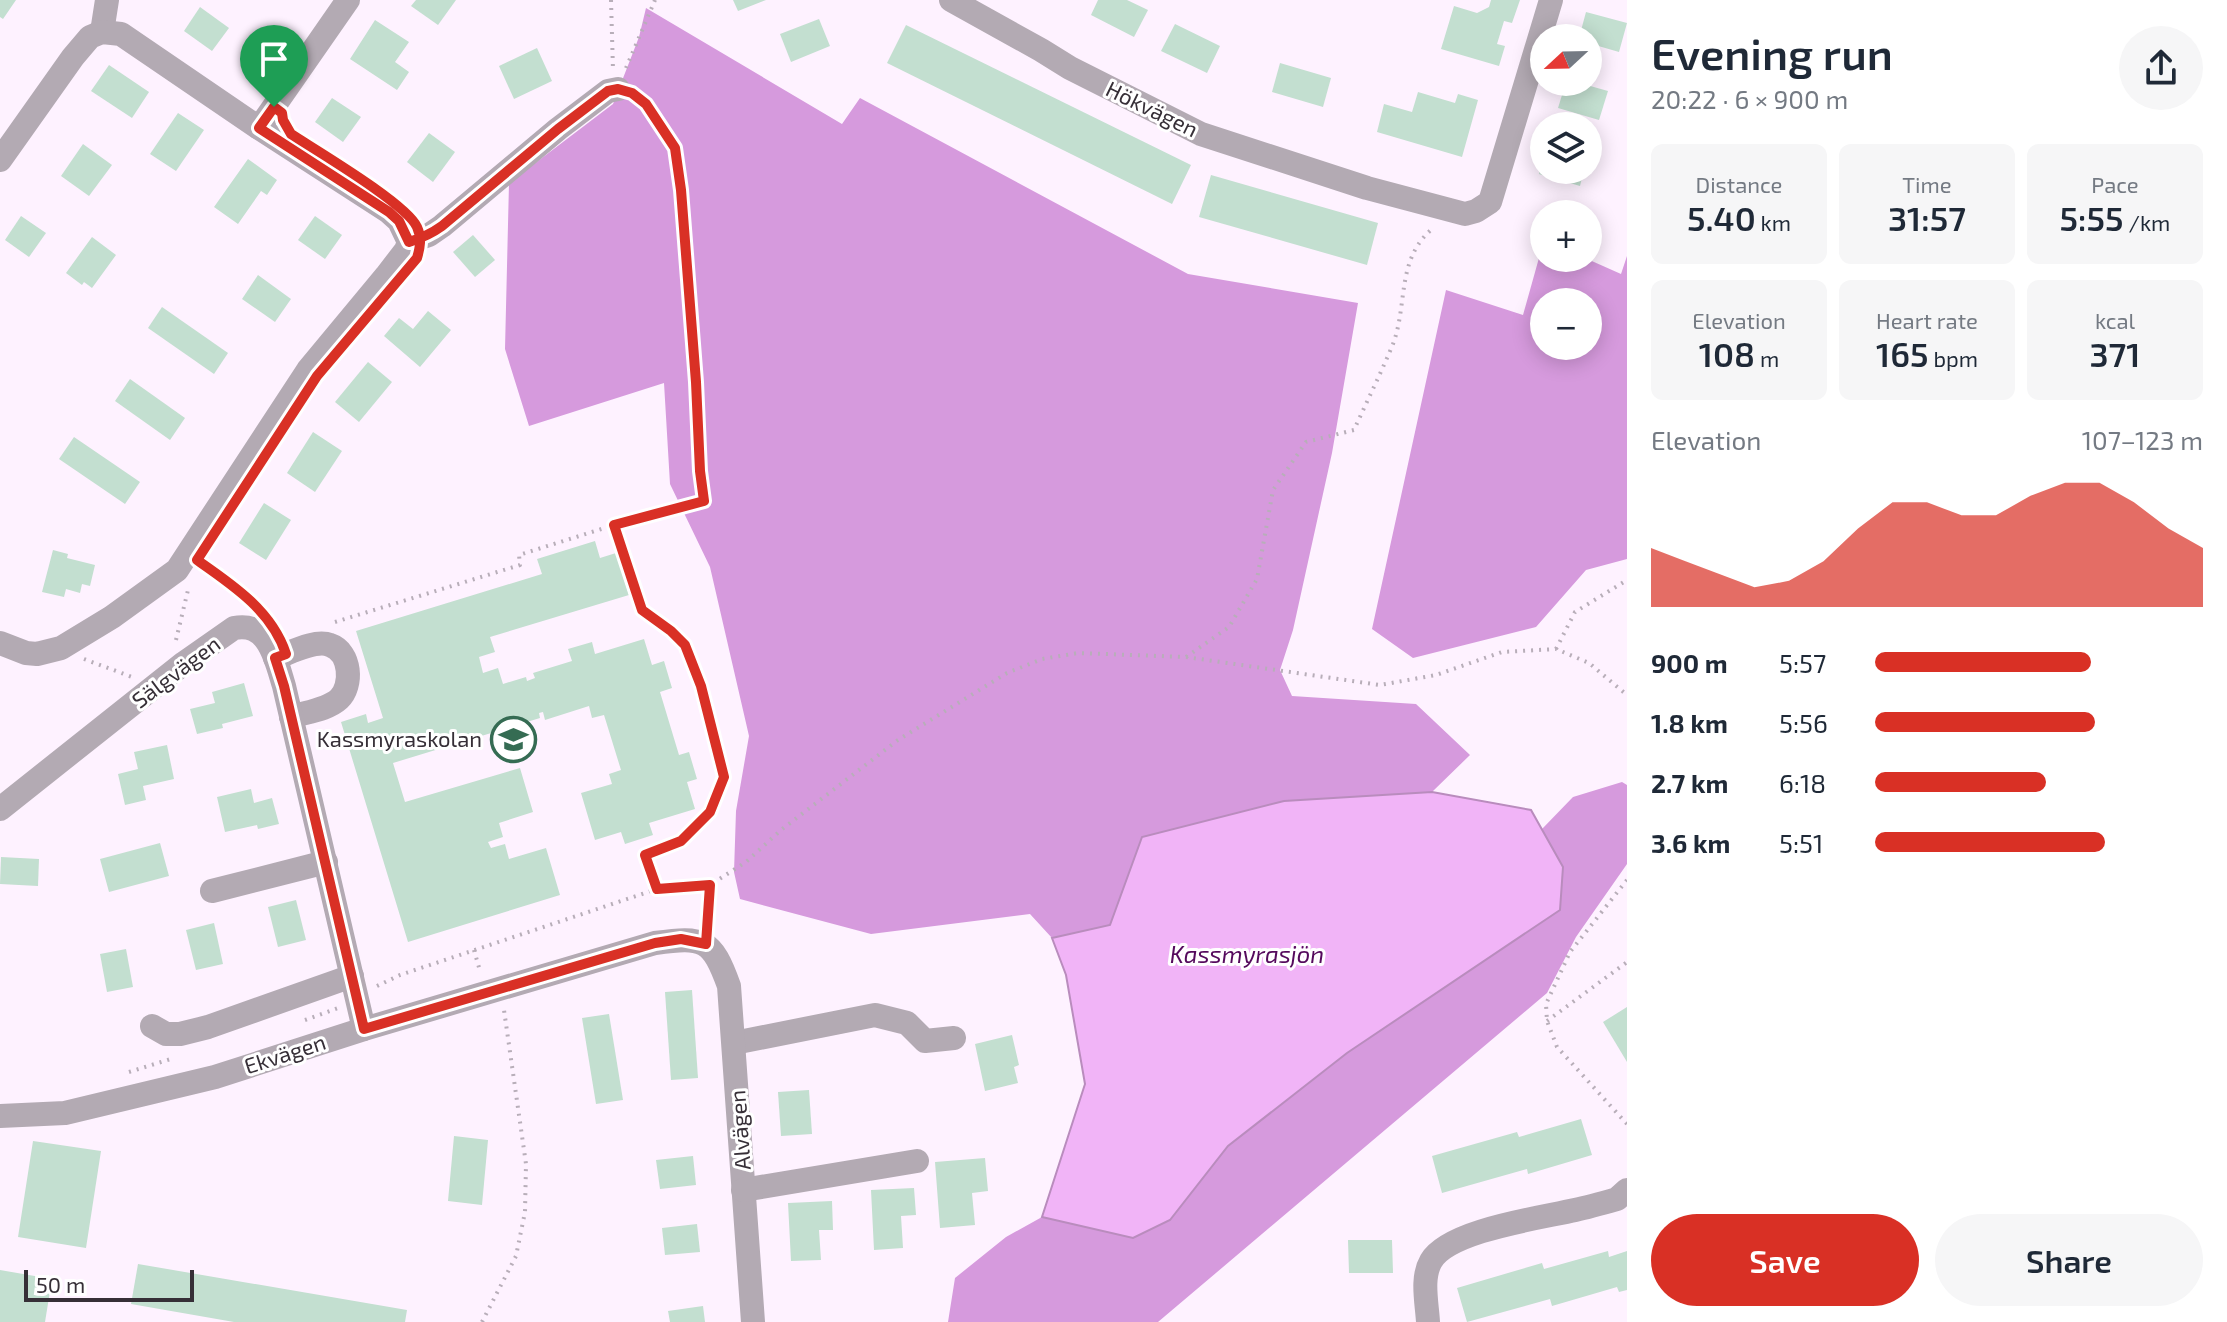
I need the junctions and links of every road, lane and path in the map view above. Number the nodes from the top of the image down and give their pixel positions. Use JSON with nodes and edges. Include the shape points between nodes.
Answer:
{"nodes":[{"id":1,"x":107,"y":0,"type":"edge"},
{"id":2,"x":348,"y":0,"type":"edge"},
{"id":3,"x":611,"y":0,"type":"edge"},
{"id":4,"x":655,"y":0,"type":"edge"},
{"id":5,"x":951,"y":0,"type":"edge"},
{"id":6,"x":1551,"y":0,"type":"edge"},
{"id":7,"x":102,"y":32,"type":"junction"},
{"id":8,"x":618,"y":89,"type":"junction"},
{"id":9,"x":259,"y":128,"type":"junction"},
{"id":10,"x":0,"y":160,"type":"edge"},
{"id":11,"x":1452,"y":212,"type":"junction"},
{"id":12,"x":409,"y":242,"type":"junction"},
{"id":13,"x":614,"y":525,"type":"junction"},
{"id":14,"x":197,"y":560,"type":"dead end"},
{"id":15,"x":186,"y":578,"type":"dead end"},
{"id":16,"x":1627,"y":580,"type":"edge"},
{"id":17,"x":258,"y":609,"type":"dead end"},
{"id":18,"x":326,"y":625,"type":"dead end"},
{"id":19,"x":0,"y":643,"type":"edge"},
{"id":20,"x":175,"y":645,"type":"dead end"},
{"id":21,"x":1556,"y":649,"type":"junction"},
{"id":22,"x":1186,"y":657,"type":"junction"},
{"id":23,"x":275,"y":658,"type":"junction"},
{"id":24,"x":1627,"y":695,"type":"edge"},
{"id":25,"x":291,"y":717,"type":"junction"},
{"id":26,"x":0,"y":809,"type":"edge"},
{"id":27,"x":326,"y":862,"type":"junction"},
{"id":28,"x":1627,"y":880,"type":"edge"},
{"id":29,"x":710,"y":885,"type":"junction"},
{"id":30,"x":657,"y":889,"type":"junction"},
{"id":31,"x":212,"y":891,"type":"dead end"},
{"id":32,"x":706,"y":944,"type":"junction"},
{"id":33,"x":474,"y":950,"type":"junction"},
{"id":34,"x":1627,"y":962,"type":"edge"},
{"id":35,"x":354,"y":986,"type":"junction"},
{"id":36,"x":486,"y":993,"type":"junction"},
{"id":37,"x":304,"y":1020,"type":"dead end"},
{"id":38,"x":1547,"y":1021,"type":"junction"},
{"id":39,"x":152,"y":1026,"type":"dead end"},
{"id":40,"x":364,"y":1029,"type":"junction"},
{"id":41,"x":954,"y":1038,"type":"dead end"},
{"id":42,"x":734,"y":1043,"type":"junction"},
{"id":43,"x":177,"y":1057,"type":"dead end"},
{"id":44,"x":122,"y":1074,"type":"dead end"},
{"id":45,"x":0,"y":1116,"type":"edge"},
{"id":46,"x":1627,"y":1124,"type":"edge"},
{"id":47,"x":917,"y":1161,"type":"dead end"},
{"id":48,"x":743,"y":1190,"type":"junction"},
{"id":49,"x":1627,"y":1190,"type":"edge"},
{"id":50,"x":482,"y":1322,"type":"edge"},
{"id":51,"x":753,"y":1322,"type":"edge"},
{"id":52,"x":1428,"y":1322,"type":"edge"}],
"edges":[{"from":1,"to":7,"type":"street"},
{"from":2,"to":9,"type":"street"},
{"from":3,"to":8,"type":"path","via":[[613,78]]},
{"from":4,"to":8,"type":"path"},
{"from":5,"to":11,"type":"street","name":"Hökvägen","via":[[1201,134]]},
{"from":6,"to":11,"type":"street","via":[[1490,202],[1465,214]]},
{"from":7,"to":9,"type":"street","via":[[121,34]]},
{"from":7,"to":10,"type":"street","via":[[90,37],[73,57]]},
{"from":8,"to":12,"type":"street","via":[[558,129],[442,226]]},
{"from":8,"to":13,"type":"path","via":[[646,104],[675,148],[704,501]]},
{"from":9,"to":12,"type":"street","via":[[389,212]]},
{"from":11,"to":22,"type":"path","via":[[1419,240],[1406,271],[1394,341],[1354,430],[1306,442],[1273,490],[1257,579],[1229,627]]},
{"from":12,"to":19,"type":"street","via":[[308,370],[177,570],[61,648],[37,654]]},
{"from":13,"to":18,"type":"path","via":[[519,555],[520,565]]},
{"from":13,"to":30,"type":"path","via":[[642,610],[685,645],[724,777],[710,812],[691,832],[645,855]]},
{"from":14,"to":17,"type":"path"},
{"from":15,"to":20,"type":"path","via":[[188,593]]},
{"from":16,"to":21,"type":"path","via":[[1575,612]]},
{"from":21,"to":22,"type":"path","via":[[1502,652],[1436,675],[1380,685]]},
{"from":21,"to":24,"type":"path","via":[[1589,663]]},
{"from":22,"to":29,"type":"path","via":[[1078,653],[1007,673],[898,740],[740,867]]},
{"from":23,"to":25,"type":"street","name":"Sälgvägen"},
{"from":23,"to":25,"type":"street","via":[[330,644],[345,663],[347,688],[341,698]]},
{"from":23,"to":26,"type":"street","name":"Sälgvägen","via":[[264,636],[243,626],[234,628]]},
{"from":25,"to":27,"type":"street","name":"Sälgvägen"},
{"from":27,"to":31,"type":"street"},
{"from":27,"to":35,"type":"street","name":"Sälgvägen"},
{"from":28,"to":38,"type":"path","via":[[1570,952],[1546,1004]]},
{"from":29,"to":30,"type":"path"},
{"from":29,"to":32,"type":"path"},
{"from":30,"to":33,"type":"path"},
{"from":32,"to":36,"type":"street","name":"Ekvägen","via":[[681,939],[655,943]]},
{"from":32,"to":42,"type":"street","name":"Alvägen","via":[[720,960],[729,986]]},
{"from":33,"to":35,"type":"path"},
{"from":33,"to":36,"type":"path"},
{"from":34,"to":38,"type":"path"},
{"from":35,"to":37,"type":"path","via":[[332,1011]]},
{"from":35,"to":39,"type":"street","via":[[180,1034]]},
{"from":35,"to":40,"type":"street","name":"Sälgvägen"},
{"from":36,"to":40,"type":"street","name":"Ekvägen"},
{"from":36,"to":50,"type":"path","via":[[491,1006],[504,1007],[526,1164],[525,1212],[516,1256]]},
{"from":38,"to":46,"type":"path","via":[[1557,1047]]},
{"from":40,"to":45,"type":"street","name":"Ekvägen","via":[[215,1077],[65,1113]]},
{"from":41,"to":42,"type":"street","via":[[925,1041],[907,1023],[875,1015]]},
{"from":42,"to":48,"type":"street","name":"Alvägen"},
{"from":43,"to":44,"type":"path"},
{"from":47,"to":48,"type":"street"},
{"from":48,"to":51,"type":"street","name":"Alvägen"},
{"from":49,"to":52,"type":"street","via":[[1617,1199],[1497,1227],[1438,1252],[1426,1275]]}]}
